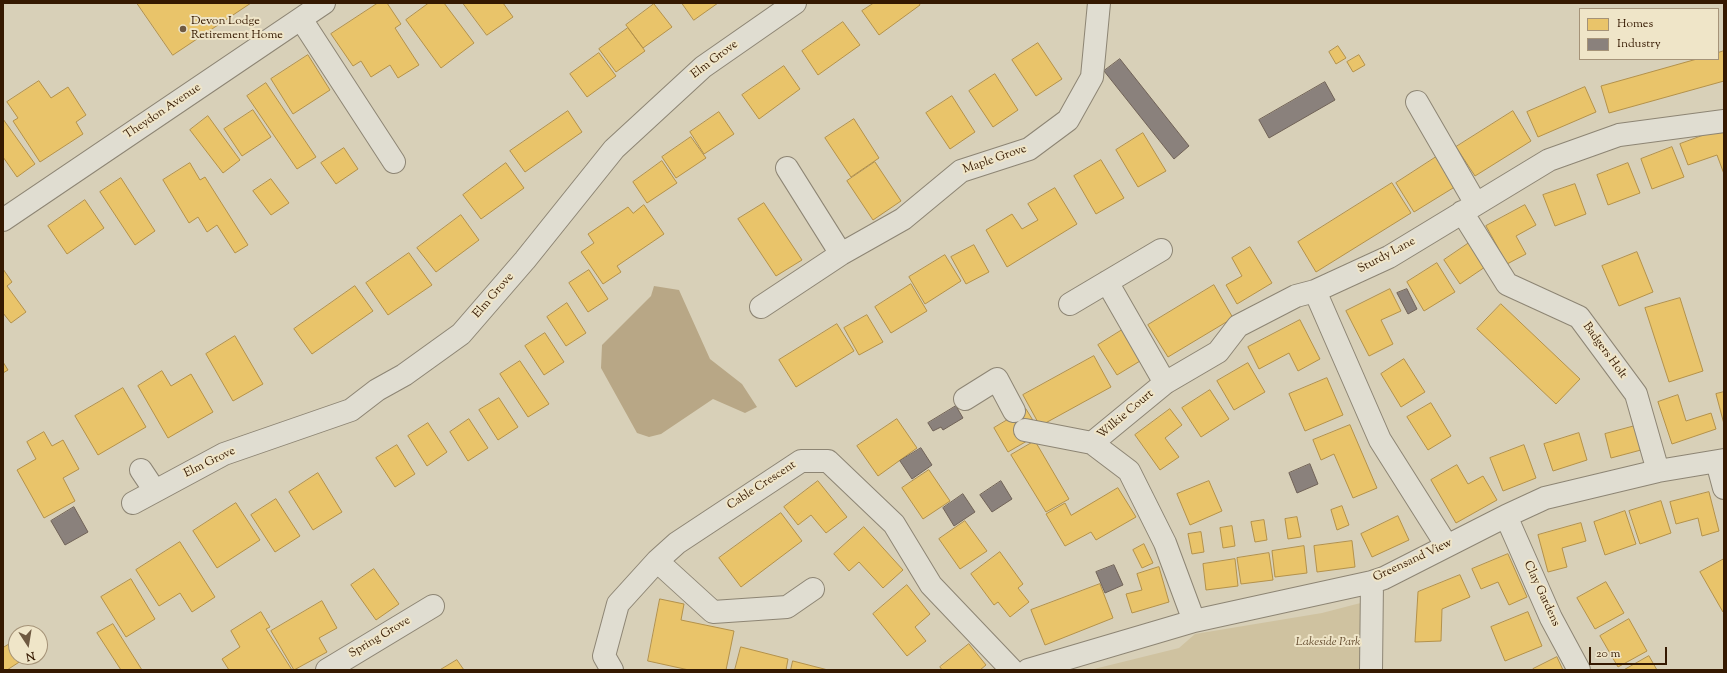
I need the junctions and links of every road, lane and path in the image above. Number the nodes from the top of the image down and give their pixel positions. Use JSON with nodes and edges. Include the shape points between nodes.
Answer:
{"nodes":[{"id":1,"x":795,"y":3,"type":"edge"},
{"id":2,"x":1099,"y":3,"type":"edge"},
{"id":3,"x":308,"y":10,"type":"edge"},
{"id":4,"x":1417,"y":102,"type":"dead end"},
{"id":5,"x":1724,"y":121,"type":"edge"},
{"id":6,"x":394,"y":162,"type":"dead end"},
{"id":7,"x":787,"y":168,"type":"dead end"},
{"id":8,"x":1469,"y":208,"type":"junction"},
{"id":9,"x":3,"y":220,"type":"edge"},
{"id":10,"x":1161,"y":250,"type":"dead end"},
{"id":11,"x":841,"y":254,"type":"junction"},
{"id":12,"x":1107,"y":282,"type":"junction"},
{"id":13,"x":1315,"y":291,"type":"junction"},
{"id":14,"x":1070,"y":304,"type":"dead end"},
{"id":15,"x":761,"y":307,"type":"dead end"},
{"id":16,"x":1165,"y":383,"type":"junction"},
{"id":17,"x":965,"y":399,"type":"dead end"},
{"id":18,"x":1014,"y":410,"type":"dead end"},
{"id":19,"x":1024,"y":430,"type":"dead end"},
{"id":20,"x":1092,"y":443,"type":"junction"},
{"id":21,"x":1720,"y":461,"type":"edge"},
{"id":22,"x":141,"y":470,"type":"dead end"},
{"id":23,"x":1658,"y":471,"type":"junction"},
{"id":24,"x":1724,"y":488,"type":"edge"},
{"id":25,"x":155,"y":491,"type":"junction"},
{"id":26,"x":133,"y":503,"type":"dead end"},
{"id":27,"x":1506,"y":516,"type":"junction"},
{"id":28,"x":1447,"y":546,"type":"junction"},
{"id":29,"x":657,"y":561,"type":"junction"},
{"id":30,"x":1372,"y":582,"type":"junction"},
{"id":31,"x":813,"y":589,"type":"dead end"},
{"id":32,"x":433,"y":606,"type":"dead end"},
{"id":33,"x":1194,"y":621,"type":"junction"},
{"id":34,"x":327,"y":670,"type":"edge"},
{"id":35,"x":612,"y":670,"type":"edge"},
{"id":36,"x":1012,"y":670,"type":"edge"},
{"id":37,"x":1028,"y":670,"type":"edge"},
{"id":38,"x":1371,"y":670,"type":"edge"},
{"id":39,"x":1579,"y":670,"type":"edge"}],
"edges":[{"from":1,"to":25,"type":"street","name":"Elm Grove","via":[[703,67],[614,149],[525,260],[461,334],[351,410],[224,454]]},
{"from":2,"to":11,"type":"street","name":"Maple Grove","via":[[1092,77],[1068,120],[1029,149],[961,170],[903,219]]},
{"from":3,"to":6,"type":"street"},
{"from":3,"to":9,"type":"street","name":"Theydon Avenue"},
{"from":4,"to":8,"type":"street","name":"Badgers Holt"},
{"from":5,"to":8,"type":"street","name":"Sturdy Lane","via":[[1619,135],[1548,160]]},
{"from":7,"to":11,"type":"street"},
{"from":8,"to":13,"type":"street","name":"Sturdy Lane","via":[[1389,257]]},
{"from":8,"to":23,"type":"street","name":"Badgers Holt","via":[[1507,284],[1579,317],[1636,394]]},
{"from":10,"to":12,"type":"street"},
{"from":11,"to":15,"type":"street","name":"Maple Grove"},
{"from":12,"to":14,"type":"street"},
{"from":12,"to":16,"type":"street"},
{"from":13,"to":16,"type":"street","name":"Wilkie Court","via":[[1296,296],[1238,326],[1218,352]]},
{"from":13,"to":28,"type":"street","via":[[1380,440]]},
{"from":16,"to":20,"type":"street","name":"Wilkie Court"},
{"from":17,"to":18,"type":"street","via":[[997,379]]},
{"from":19,"to":20,"type":"street"},
{"from":20,"to":33,"type":"street","name":"Wilkie Court","via":[[1129,471],[1165,543]]},
{"from":21,"to":23,"type":"street","name":"Greensand View"},
{"from":21,"to":24,"type":"street"},
{"from":22,"to":25,"type":"street"},
{"from":23,"to":27,"type":"street","name":"Greensand View","via":[[1545,498]]},
{"from":25,"to":26,"type":"street","name":"Elm Grove"},
{"from":27,"to":28,"type":"street","name":"Greensand View"},
{"from":27,"to":39,"type":"street","name":"Clay Gardens","via":[[1551,618]]},
{"from":28,"to":30,"type":"street","name":"Greensand View"},
{"from":29,"to":31,"type":"street","via":[[713,612],[787,607]]},
{"from":29,"to":35,"type":"street","name":"Cable Crescent","via":[[618,604],[604,656]]},
{"from":29,"to":36,"type":"street","name":"Cable Crescent","via":[[677,543],[801,461],[828,461],[894,524],[931,585]]},
{"from":30,"to":33,"type":"street","name":"Greensand View"},
{"from":30,"to":38,"type":"street"},
{"from":32,"to":34,"type":"street","name":"Spring Grove"},
{"from":33,"to":37,"type":"street","name":"Greensand View"}]}
